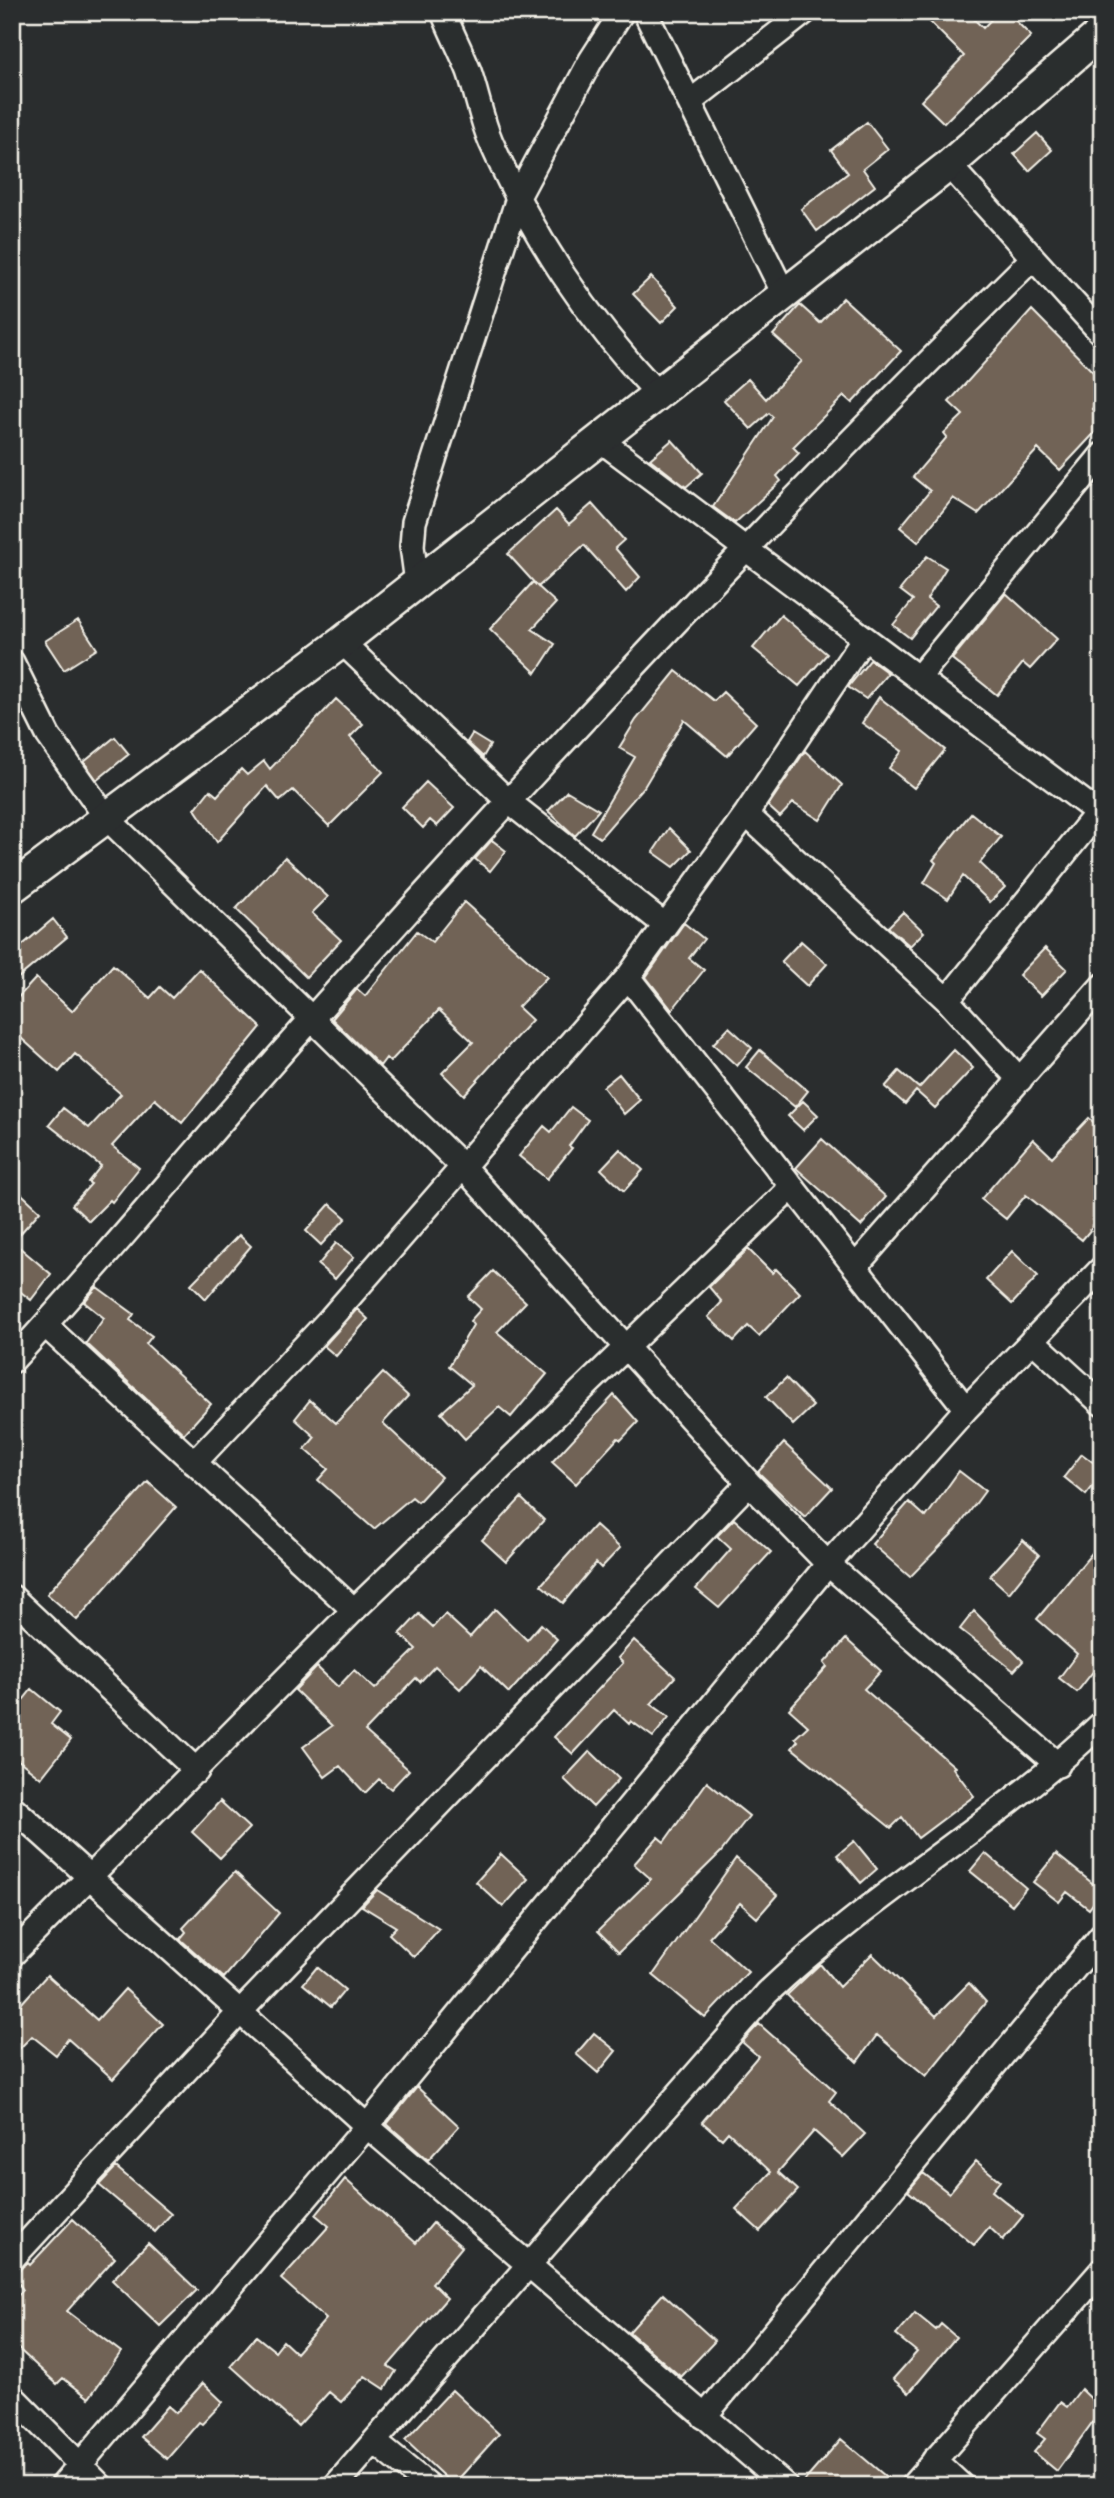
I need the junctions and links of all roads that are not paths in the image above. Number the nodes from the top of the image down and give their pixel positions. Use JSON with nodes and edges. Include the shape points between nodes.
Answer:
{"nodes":[{"id":1,"x":443,"y":12,"type":"edge"},
{"id":2,"x":622,"y":12,"type":"edge"},
{"id":3,"x":645,"y":12,"type":"edge"},
{"id":4,"x":805,"y":12,"type":"edge"},
{"id":5,"x":1102,"y":32,"type":"edge"},
{"id":6,"x":690,"y":102,"type":"junction"},
{"id":7,"x":949,"y":165,"type":"junction"},
{"id":8,"x":519,"y":195,"type":"junction"},
{"id":9,"x":1033,"y":258,"type":"junction"},
{"id":10,"x":784,"y":294,"type":"junction"},
{"id":11,"x":1102,"y":334,"type":"edge"},
{"id":12,"x":657,"y":393,"type":"junction"},
{"id":13,"x":599,"y":439,"type":"junction"},
{"id":14,"x":1102,"y":456,"type":"edge"},
{"id":15,"x":747,"y":550,"type":"junction"},
{"id":16,"x":416,"y":583,"type":"junction"},
{"id":17,"x":864,"y":638,"type":"junction"},
{"id":18,"x":342,"y":642,"type":"junction"},
{"id":19,"x":12,"y":662,"type":"edge"},
{"id":20,"x":918,"y":678,"type":"junction"},
{"id":21,"x":508,"y":800,"type":"junction"},
{"id":22,"x":1099,"y":809,"type":"edge"},
{"id":23,"x":746,"y":814,"type":"junction"},
{"id":24,"x":106,"y":817,"type":"junction"},
{"id":25,"x":12,"y":888,"type":"edge"},
{"id":26,"x":665,"y":925,"type":"junction"},
{"id":27,"x":628,"y":977,"type":"junction"},
{"id":28,"x":1102,"y":986,"type":"edge"},
{"id":29,"x":947,"y":1000,"type":"junction"},
{"id":30,"x":313,"y":1017,"type":"junction"},
{"id":31,"x":1020,"y":1080,"type":"junction"},
{"id":32,"x":463,"y":1167,"type":"junction"},
{"id":33,"x":792,"y":1187,"type":"junction"},
{"id":34,"x":855,"y":1267,"type":"junction"},
{"id":35,"x":1102,"y":1268,"type":"edge"},
{"id":36,"x":45,"y":1325,"type":"junction"},
{"id":37,"x":1031,"y":1340,"type":"junction"},
{"id":38,"x":625,"y":1348,"type":"junction"},
{"id":39,"x":12,"y":1361,"type":"edge"},
{"id":40,"x":1102,"y":1404,"type":"edge"},
{"id":41,"x":966,"y":1409,"type":"junction"},
{"id":42,"x":194,"y":1463,"type":"junction"},
{"id":43,"x":749,"y":1483,"type":"junction"},
{"id":44,"x":828,"y":1564,"type":"junction"},
{"id":45,"x":12,"y":1597,"type":"edge"},
{"id":46,"x":354,"y":1610,"type":"junction"},
{"id":47,"x":1102,"y":1723,"type":"edge"},
{"id":48,"x":1058,"y":1765,"type":"junction"},
{"id":49,"x":197,"y":1770,"type":"junction"},
{"id":50,"x":12,"y":1807,"type":"edge"},
{"id":51,"x":90,"y":1875,"type":"junction"},
{"id":52,"x":1102,"y":1935,"type":"edge"},
{"id":53,"x":12,"y":1955,"type":"edge"},
{"id":54,"x":242,"y":2011,"type":"junction"},
{"id":55,"x":367,"y":2126,"type":"junction"},
{"id":56,"x":12,"y":2259,"type":"edge"},
{"id":57,"x":526,"y":2266,"type":"junction"},
{"id":58,"x":1102,"y":2270,"type":"edge"},
{"id":59,"x":12,"y":2396,"type":"edge"},
{"id":60,"x":704,"y":2417,"type":"junction"},
{"id":61,"x":376,"y":2443,"type":"junction"},
{"id":62,"x":934,"y":2460,"type":"junction"},
{"id":63,"x":79,"y":2466,"type":"junction"},
{"id":64,"x":62,"y":2486,"type":"edge"},
{"id":65,"x":101,"y":2486,"type":"edge"},
{"id":66,"x":335,"y":2486,"type":"edge"},
{"id":67,"x":429,"y":2486,"type":"edge"},
{"id":68,"x":786,"y":2486,"type":"edge"},
{"id":69,"x":912,"y":2486,"type":"edge"},
{"id":70,"x":962,"y":2486,"type":"edge"}],
"edges":[{"from":1,"to":8,"type":"street","via":[[468,69],[490,140]]},
{"from":2,"to":8,"type":"street"},
{"from":3,"to":6,"type":"street"},
{"from":4,"to":6,"type":"street"},
{"from":5,"to":7,"type":"street"},
{"from":6,"to":10,"type":"street"},
{"from":7,"to":9,"type":"street"},
{"from":7,"to":10,"type":"street"},
{"from":8,"to":12,"type":"street","via":[[580,303],[612,346]]},
{"from":8,"to":16,"type":"street","via":[[414,523]]},
{"from":9,"to":11,"type":"street"},
{"from":9,"to":15,"type":"street"},
{"from":10,"to":12,"type":"street"},
{"from":12,"to":13,"type":"street"},
{"from":13,"to":15,"type":"street"},
{"from":13,"to":16,"type":"street"},
{"from":14,"to":20,"type":"street"},
{"from":15,"to":17,"type":"street"},
{"from":15,"to":21,"type":"street"},
{"from":16,"to":18,"type":"street"},
{"from":17,"to":20,"type":"street"},
{"from":17,"to":23,"type":"street"},
{"from":18,"to":21,"type":"street"},
{"from":18,"to":24,"type":"street"},
{"from":19,"to":24,"type":"street","via":[[48,735]]},
{"from":20,"to":22,"type":"street"},
{"from":21,"to":26,"type":"street"},
{"from":21,"to":30,"type":"street"},
{"from":22,"to":29,"type":"street"},
{"from":23,"to":26,"type":"street"},
{"from":23,"to":29,"type":"street"},
{"from":24,"to":25,"type":"street"},
{"from":24,"to":30,"type":"street"},
{"from":26,"to":27,"type":"street"},
{"from":27,"to":32,"type":"street"},
{"from":27,"to":33,"type":"street"},
{"from":28,"to":31,"type":"street"},
{"from":29,"to":31,"type":"street"},
{"from":30,"to":32,"type":"street"},
{"from":30,"to":36,"type":"street"},
{"from":31,"to":34,"type":"street"},
{"from":32,"to":38,"type":"street"},
{"from":32,"to":42,"type":"street","via":[[330,1320]]},
{"from":33,"to":34,"type":"street"},
{"from":33,"to":38,"type":"street"},
{"from":34,"to":41,"type":"street"},
{"from":35,"to":37,"type":"street"},
{"from":36,"to":39,"type":"street"},
{"from":36,"to":42,"type":"street"},
{"from":37,"to":40,"type":"street"},
{"from":37,"to":41,"type":"street"},
{"from":38,"to":43,"type":"street"},
{"from":38,"to":46,"type":"street"},
{"from":41,"to":44,"type":"street"},
{"from":42,"to":46,"type":"street"},
{"from":43,"to":44,"type":"street"},
{"from":43,"to":54,"type":"street"},
{"from":44,"to":48,"type":"street"},
{"from":44,"to":55,"type":"street"},
{"from":45,"to":49,"type":"street"},
{"from":46,"to":49,"type":"street"},
{"from":47,"to":48,"type":"street"},
{"from":48,"to":57,"type":"street","via":[[767,1993]]},
{"from":49,"to":51,"type":"street"},
{"from":50,"to":51,"type":"street"},
{"from":51,"to":53,"type":"street"},
{"from":51,"to":54,"type":"street"},
{"from":52,"to":60,"type":"street"},
{"from":54,"to":55,"type":"street"},
{"from":54,"to":56,"type":"street"},
{"from":55,"to":57,"type":"street"},
{"from":55,"to":63,"type":"street"},
{"from":57,"to":60,"type":"street"},
{"from":57,"to":61,"type":"street"},
{"from":58,"to":62,"type":"street"},
{"from":59,"to":63,"type":"street"},
{"from":60,"to":68,"type":"street"},
{"from":61,"to":66,"type":"street"},
{"from":61,"to":67,"type":"street"},
{"from":62,"to":69,"type":"street"},
{"from":62,"to":70,"type":"street"},
{"from":63,"to":64,"type":"street"},
{"from":63,"to":65,"type":"street"}]}
